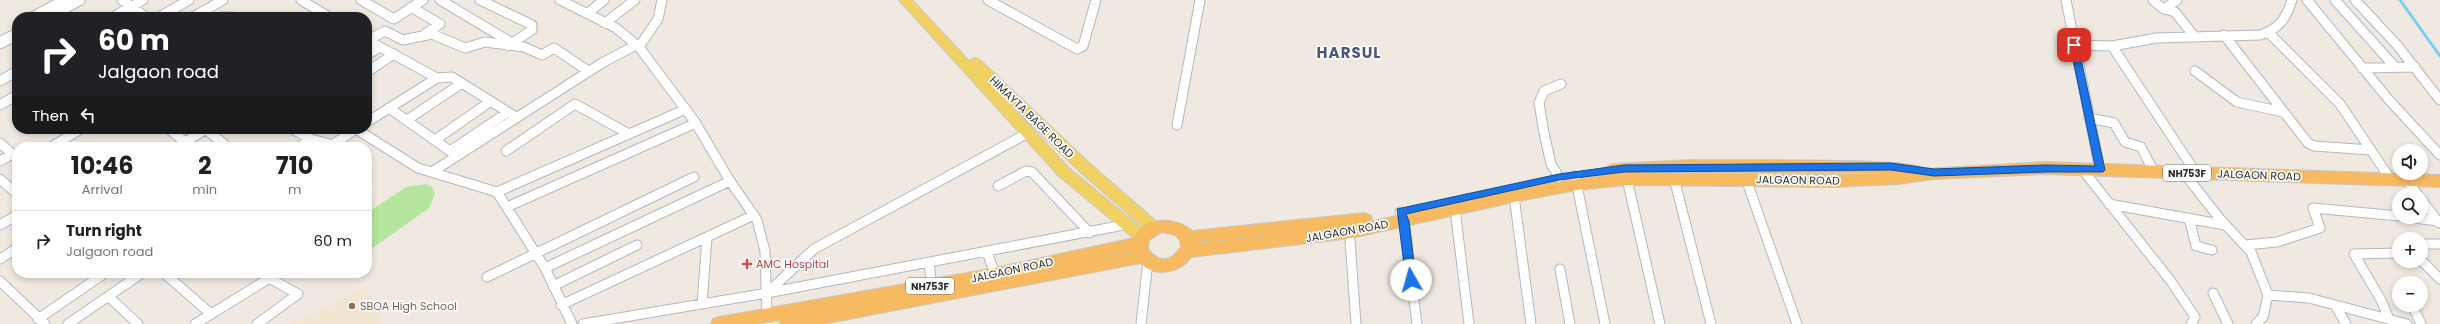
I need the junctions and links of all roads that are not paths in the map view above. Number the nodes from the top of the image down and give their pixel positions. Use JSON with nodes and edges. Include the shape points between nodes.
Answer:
{"nodes":[{"id":1,"x":66,"y":0,"type":"edge"},
{"id":2,"x":79,"y":0,"type":"edge"},
{"id":3,"x":122,"y":0,"type":"edge"},
{"id":4,"x":143,"y":0,"type":"edge"},
{"id":5,"x":189,"y":0,"type":"edge"},
{"id":6,"x":223,"y":0,"type":"edge"},
{"id":7,"x":301,"y":0,"type":"edge"},
{"id":8,"x":361,"y":0,"type":"edge"},
{"id":9,"x":423,"y":0,"type":"edge"},
{"id":10,"x":440,"y":0,"type":"edge"},
{"id":11,"x":480,"y":0,"type":"edge"},
{"id":12,"x":560,"y":0,"type":"edge"},
{"id":13,"x":604,"y":0,"type":"edge"},
{"id":14,"x":635,"y":0,"type":"edge"},
{"id":15,"x":662,"y":0,"type":"edge"},
{"id":16,"x":905,"y":0,"type":"edge"},
{"id":17,"x":916,"y":0,"type":"edge"},
{"id":18,"x":988,"y":0,"type":"edge"},
{"id":19,"x":1096,"y":0,"type":"edge"},
{"id":20,"x":1200,"y":0,"type":"edge"},
{"id":21,"x":2066,"y":0,"type":"edge"},
{"id":22,"x":2154,"y":0,"type":"edge"},
{"id":23,"x":2292,"y":0,"type":"edge"},
{"id":24,"x":2307,"y":0,"type":"edge"},
{"id":25,"x":2335,"y":0,"type":"edge"},
{"id":26,"x":2355,"y":0,"type":"edge"},
{"id":27,"x":2173,"y":1,"type":"edge"},
{"id":28,"x":131,"y":7,"type":"junction"},
{"id":29,"x":411,"y":8,"type":"junction"},
{"id":30,"x":2164,"y":9,"type":"junction"},
{"id":31,"x":43,"y":12,"type":"edge"},
{"id":32,"x":57,"y":12,"type":"edge"},
{"id":33,"x":122,"y":12,"type":"edge"},
{"id":34,"x":138,"y":12,"type":"edge"},
{"id":35,"x":169,"y":12,"type":"edge"},
{"id":36,"x":202,"y":12,"type":"edge"},
{"id":37,"x":321,"y":12,"type":"edge"},
{"id":38,"x":588,"y":13,"type":"junction"},
{"id":39,"x":605,"y":23,"type":"junction"},
{"id":40,"x":12,"y":29,"type":"edge"},
{"id":41,"x":2269,"y":33,"type":"junction"},
{"id":42,"x":424,"y":34,"type":"junction"},
{"id":43,"x":2224,"y":35,"type":"junction"},
{"id":44,"x":0,"y":36,"type":"edge"},
{"id":45,"x":2194,"y":36,"type":"junction"},
{"id":46,"x":12,"y":37,"type":"edge"},
{"id":47,"x":372,"y":38,"type":"edge"},
{"id":48,"x":0,"y":43,"type":"edge"},
{"id":49,"x":372,"y":43,"type":"edge"},
{"id":50,"x":510,"y":44,"type":"junction"},
{"id":51,"x":2074,"y":45,"type":"junction"},
{"id":52,"x":637,"y":46,"type":"junction"},
{"id":53,"x":2112,"y":46,"type":"junction"},
{"id":54,"x":380,"y":47,"type":"junction"},
{"id":55,"x":372,"y":52,"type":"edge"},
{"id":56,"x":394,"y":54,"type":"junction"},
{"id":57,"x":2395,"y":67,"type":"junction"},
{"id":58,"x":2415,"y":67,"type":"junction"},
{"id":59,"x":2362,"y":68,"type":"junction"},
{"id":60,"x":372,"y":69,"type":"edge"},
{"id":61,"x":2195,"y":71,"type":"dead end"},
{"id":62,"x":588,"y":72,"type":"junction"},
{"id":63,"x":12,"y":74,"type":"edge"},
{"id":64,"x":437,"y":78,"type":"junction"},
{"id":65,"x":0,"y":81,"type":"edge"},
{"id":66,"x":462,"y":83,"type":"junction"},
{"id":67,"x":1561,"y":84,"type":"dead end"},
{"id":68,"x":12,"y":98,"type":"edge"},
{"id":69,"x":2440,"y":100,"type":"edge"},
{"id":70,"x":491,"y":101,"type":"junction"},
{"id":71,"x":0,"y":104,"type":"edge"},
{"id":72,"x":390,"y":108,"type":"junction"},
{"id":73,"x":686,"y":109,"type":"junction"},
{"id":74,"x":508,"y":112,"type":"junction"},
{"id":75,"x":2283,"y":112,"type":"junction"},
{"id":76,"x":516,"y":117,"type":"junction"},
{"id":77,"x":2089,"y":118,"type":"junction"},
{"id":78,"x":372,"y":119,"type":"edge"},
{"id":79,"x":406,"y":120,"type":"junction"},
{"id":80,"x":696,"y":123,"type":"junction"},
{"id":81,"x":1177,"y":125,"type":"dead end"},
{"id":82,"x":1028,"y":133,"type":"junction"},
{"id":83,"x":73,"y":134,"type":"edge"},
{"id":84,"x":175,"y":134,"type":"edge"},
{"id":85,"x":197,"y":134,"type":"edge"},
{"id":86,"x":210,"y":134,"type":"edge"},
{"id":87,"x":304,"y":134,"type":"edge"},
{"id":88,"x":349,"y":134,"type":"edge"},
{"id":89,"x":364,"y":134,"type":"edge"},
{"id":90,"x":629,"y":134,"type":"junction"},
{"id":91,"x":311,"y":139,"type":"junction"},
{"id":92,"x":435,"y":140,"type":"junction"},
{"id":93,"x":59,"y":142,"type":"edge"},
{"id":94,"x":185,"y":142,"type":"joint"},
{"id":95,"x":219,"y":142,"type":"edge"},
{"id":96,"x":306,"y":142,"type":"edge"},
{"id":97,"x":320,"y":142,"type":"edge"},
{"id":98,"x":337,"y":142,"type":"edge"},
{"id":99,"x":0,"y":143,"type":"edge"},
{"id":100,"x":2371,"y":150,"type":"junction"},
{"id":101,"x":506,"y":151,"type":"dead end"},
{"id":102,"x":12,"y":154,"type":"edge"},
{"id":103,"x":2440,"y":155,"type":"edge"},
{"id":104,"x":12,"y":157,"type":"edge"},
{"id":105,"x":0,"y":161,"type":"edge"},
{"id":106,"x":2082,"y":169,"type":"junction"},
{"id":107,"x":2100,"y":170,"type":"junction"},
{"id":108,"x":432,"y":172,"type":"junction"},
{"id":109,"x":2154,"y":172,"type":"junction"},
{"id":110,"x":1934,"y":173,"type":"junction"},
{"id":111,"x":2190,"y":173,"type":"junction"},
{"id":112,"x":694,"y":177,"type":"dead end"},
{"id":113,"x":1559,"y":177,"type":"junction"},
{"id":114,"x":1674,"y":178,"type":"junction"},
{"id":115,"x":1746,"y":178,"type":"junction"},
{"id":116,"x":0,"y":179,"type":"edge"},
{"id":117,"x":1627,"y":179,"type":"junction"},
{"id":118,"x":1576,"y":180,"type":"junction"},
{"id":119,"x":2391,"y":180,"type":"joint"},
{"id":120,"x":2407,"y":180,"type":"joint"},
{"id":121,"x":730,"y":181,"type":"junction"},
{"id":122,"x":2440,"y":181,"type":"edge"},
{"id":123,"x":998,"y":186,"type":"dead end"},
{"id":124,"x":2413,"y":188,"type":"edge"},
{"id":125,"x":12,"y":190,"type":"edge"},
{"id":126,"x":497,"y":192,"type":"junction"},
{"id":127,"x":1514,"y":196,"type":"junction"},
{"id":128,"x":2109,"y":204,"type":"junction"},
{"id":129,"x":506,"y":207,"type":"junction"},
{"id":130,"x":2428,"y":208,"type":"edge"},
{"id":131,"x":1455,"y":209,"type":"junction"},
{"id":132,"x":754,"y":215,"type":"junction"},
{"id":133,"x":2392,"y":215,"type":"edge"},
{"id":134,"x":1402,"y":216,"type":"junction"},
{"id":135,"x":12,"y":218,"type":"edge"},
{"id":136,"x":2189,"y":218,"type":"junction"},
{"id":137,"x":2428,"y":221,"type":"edge"},
{"id":138,"x":2439,"y":223,"type":"edge"},
{"id":139,"x":1129,"y":224,"type":"junction"},
{"id":140,"x":0,"y":225,"type":"edge"},
{"id":141,"x":2225,"y":225,"type":"junction"},
{"id":142,"x":1349,"y":227,"type":"junction"},
{"id":143,"x":1090,"y":233,"type":"junction"},
{"id":144,"x":707,"y":237,"type":"junction"},
{"id":145,"x":2246,"y":244,"type":"junction"},
{"id":146,"x":2428,"y":244,"type":"edge"},
{"id":147,"x":2439,"y":244,"type":"dead end"},
{"id":148,"x":637,"y":245,"type":"dead end"},
{"id":149,"x":1146,"y":245,"type":"junction"},
{"id":150,"x":1188,"y":245,"type":"junction"},
{"id":151,"x":2212,"y":250,"type":"dead end"},
{"id":152,"x":12,"y":251,"type":"edge"},
{"id":153,"x":987,"y":252,"type":"junction"},
{"id":154,"x":2392,"y":253,"type":"edge"},
{"id":155,"x":536,"y":254,"type":"junction"},
{"id":156,"x":0,"y":259,"type":"edge"},
{"id":157,"x":929,"y":263,"type":"junction"},
{"id":158,"x":2428,"y":267,"type":"edge"},
{"id":159,"x":545,"y":268,"type":"junction"},
{"id":160,"x":1560,"y":269,"type":"dead end"},
{"id":161,"x":995,"y":274,"type":"junction"},
{"id":162,"x":487,"y":277,"type":"dead end"},
{"id":163,"x":98,"y":278,"type":"edge"},
{"id":164,"x":135,"y":278,"type":"edge"},
{"id":165,"x":170,"y":278,"type":"edge"},
{"id":166,"x":261,"y":278,"type":"edge"},
{"id":167,"x":268,"y":278,"type":"edge"},
{"id":168,"x":2440,"y":279,"type":"edge"},
{"id":169,"x":0,"y":280,"type":"edge"},
{"id":170,"x":552,"y":286,"type":"junction"},
{"id":171,"x":932,"y":286,"type":"junction"},
{"id":172,"x":767,"y":293,"type":"junction"},
{"id":173,"x":2213,"y":293,"type":"dead end"},
{"id":174,"x":2268,"y":295,"type":"junction"},
{"id":175,"x":108,"y":296,"type":"junction"},
{"id":176,"x":702,"y":304,"type":"junction"},
{"id":177,"x":561,"y":305,"type":"junction"},
{"id":178,"x":2335,"y":305,"type":"junction"},
{"id":179,"x":2415,"y":312,"type":"edge"},
{"id":180,"x":211,"y":314,"type":"junction"},
{"id":181,"x":767,"y":316,"type":"junction"},
{"id":182,"x":2389,"y":319,"type":"junction"},
{"id":183,"x":42,"y":321,"type":"edge"},
{"id":184,"x":821,"y":321,"type":"edge"},
{"id":185,"x":68,"y":324,"type":"edge"},
{"id":186,"x":138,"y":324,"type":"edge"},
{"id":187,"x":195,"y":324,"type":"edge"},
{"id":188,"x":257,"y":324,"type":"edge"},
{"id":189,"x":572,"y":324,"type":"edge"},
{"id":190,"x":583,"y":324,"type":"edge"},
{"id":191,"x":719,"y":324,"type":"edge"},
{"id":192,"x":787,"y":324,"type":"edge"},
{"id":193,"x":1141,"y":324,"type":"edge"},
{"id":194,"x":1356,"y":324,"type":"edge"},
{"id":195,"x":1417,"y":324,"type":"edge"},
{"id":196,"x":1470,"y":324,"type":"edge"},
{"id":197,"x":1531,"y":324,"type":"edge"},
{"id":198,"x":1570,"y":324,"type":"edge"},
{"id":199,"x":1605,"y":324,"type":"edge"},
{"id":200,"x":1660,"y":324,"type":"edge"},
{"id":201,"x":1711,"y":324,"type":"edge"},
{"id":202,"x":1796,"y":324,"type":"edge"},
{"id":203,"x":2191,"y":324,"type":"edge"},
{"id":204,"x":2228,"y":324,"type":"edge"},
{"id":205,"x":2256,"y":324,"type":"edge"},
{"id":206,"x":2346,"y":324,"type":"edge"},
{"id":207,"x":2407,"y":324,"type":"edge"},
{"id":208,"x":2421,"y":324,"type":"edge"}],
"edges":[{"from":1,"to":31,"type":"street"},
{"from":2,"to":32,"type":"street"},
{"from":3,"to":28,"type":"street"},
{"from":4,"to":28,"type":"street"},
{"from":5,"to":35,"type":"street"},
{"from":6,"to":36,"type":"street"},
{"from":7,"to":37,"type":"street"},
{"from":8,"to":29,"type":"street","via":[[392,18]]},
{"from":9,"to":29,"type":"street"},
{"from":10,"to":50,"type":"street"},
{"from":11,"to":50,"type":"street","via":[[532,25],[532,30]]},
{"from":12,"to":38,"type":"street"},
{"from":13,"to":38,"type":"street"},
{"from":14,"to":39,"type":"street"},
{"from":15,"to":52,"type":"street","via":[[658,19]]},
{"from":16,"to":82,"type":"main road"},
{"from":17,"to":149,"type":"main road","name":"HIMAYTA BAGE ROAD","via":[[977,64],[1083,166]]},
{"from":18,"to":19,"type":"street","via":[[1077,49],[1083,46]]},
{"from":20,"to":81,"type":"street"},
{"from":21,"to":51,"type":"street"},
{"from":22,"to":30,"type":"street"},
{"from":23,"to":41,"type":"street","via":[[2283,24]]},
{"from":24,"to":59,"type":"street"},
{"from":25,"to":57,"type":"street"},
{"from":26,"to":58,"type":"street"},
{"from":27,"to":30,"type":"street"},
{"from":28,"to":33,"type":"street"},
{"from":28,"to":34,"type":"street"},
{"from":29,"to":42,"type":"street","via":[[440,24]]},
{"from":30,"to":45,"type":"street","via":[[2175,12]]},
{"from":38,"to":39,"type":"street"},
{"from":39,"to":52,"type":"street","via":[[616,28]]},
{"from":40,"to":44,"type":"street"},
{"from":41,"to":43,"type":"street","via":[[2250,36]]},
{"from":41,"to":100,"type":"street","via":[[2340,104]]},
{"from":42,"to":47,"type":"street","via":[[403,40],[385,31]]},
{"from":42,"to":50,"type":"street","via":[[434,34],[465,48],[482,42]]},
{"from":43,"to":45,"type":"street"},
{"from":43,"to":75,"type":"street"},
{"from":45,"to":53,"type":"street","via":[[2157,38]]},
{"from":46,"to":48,"type":"street"},
{"from":49,"to":54,"type":"street"},
{"from":50,"to":62,"type":"street","via":[[542,55],[555,48]]},
{"from":51,"to":53,"type":"street"},
{"from":51,"to":77,"type":"street"},
{"from":52,"to":62,"type":"street"},
{"from":52,"to":73,"type":"street"},
{"from":53,"to":111,"type":"street"},
{"from":54,"to":55,"type":"street"},
{"from":54,"to":56,"type":"street"},
{"from":56,"to":60,"type":"street"},
{"from":56,"to":64,"type":"street"},
{"from":57,"to":58,"type":"street"},
{"from":57,"to":59,"type":"street"},
{"from":58,"to":69,"type":"street"},
{"from":59,"to":103,"type":"street","via":[[2388,100]]},
{"from":61,"to":75,"type":"street","via":[[2237,102]]},
{"from":62,"to":76,"type":"street"},
{"from":63,"to":65,"type":"street"},
{"from":64,"to":66,"type":"street","via":[[450,76]]},
{"from":64,"to":72,"type":"street"},
{"from":66,"to":70,"type":"street"},
{"from":66,"to":79,"type":"street"},
{"from":67,"to":113,"type":"street","via":[[1544,91],[1539,103],[1551,164]]},
{"from":68,"to":71,"type":"street"},
{"from":70,"to":74,"type":"street"},
{"from":70,"to":92,"type":"street"},
{"from":72,"to":78,"type":"street"},
{"from":72,"to":79,"type":"street"},
{"from":73,"to":80,"type":"street"},
{"from":73,"to":90,"type":"street"},
{"from":74,"to":76,"type":"street"},
{"from":74,"to":92,"type":"street","via":[[454,149],[450,150]]},
{"from":75,"to":100,"type":"street","via":[[2310,145]]},
{"from":76,"to":108,"type":"street"},
{"from":77,"to":107,"type":"street"},
{"from":77,"to":109,"type":"street","via":[[2112,122],[2125,142],[2141,147]]},
{"from":79,"to":92,"type":"street"},
{"from":80,"to":121,"type":"street"},
{"from":80,"to":129,"type":"street"},
{"from":82,"to":139,"type":"main road","via":[[1064,172]]},
{"from":82,"to":172,"type":"street","via":[[814,249]]},
{"from":83,"to":93,"type":"street"},
{"from":84,"to":94,"type":"street"},
{"from":85,"to":94,"type":"street"},
{"from":86,"to":95,"type":"street"},
{"from":87,"to":91,"type":"street"},
{"from":88,"to":98,"type":"street"},
{"from":89,"to":108,"type":"street","via":[[418,168]]},
{"from":90,"to":101,"type":"street","via":[[575,104]]},
{"from":90,"to":126,"type":"street"},
{"from":91,"to":96,"type":"street"},
{"from":91,"to":97,"type":"street"},
{"from":99,"to":102,"type":"street"},
{"from":100,"to":119,"type":"street"},
{"from":104,"to":105,"type":"street"},
{"from":106,"to":107,"type":"highway","name":"JALGAON ROAD","number":"NH753F"},
{"from":106,"to":110,"type":"highway","name":"JALGAON ROAD","number":"NH753F"},
{"from":106,"to":128,"type":"street"},
{"from":107,"to":109,"type":"highway","name":"JALGAON ROAD","number":"NH753F"},
{"from":108,"to":126,"type":"street"},
{"from":109,"to":111,"type":"highway","name":"JALGAON ROAD","number":"NH753F"},
{"from":110,"to":115,"type":"highway","name":"JALGAON ROAD","number":"NH753F","via":[[1898,178],[1835,181]]},
{"from":110,"to":118,"type":"highway","name":"JALGAON ROAD","number":"NH753F","via":[[1891,167],[1671,167],[1624,169]]},
{"from":111,"to":119,"type":"highway","name":"JALGAON ROAD","number":"NH753F"},
{"from":111,"to":141,"type":"street"},
{"from":112,"to":155,"type":"street"},
{"from":113,"to":118,"type":"highway","name":"JALGAON ROAD","number":"NH753F"},
{"from":113,"to":134,"type":"highway","name":"JALGAON ROAD","number":"NH753F"},
{"from":114,"to":115,"type":"highway","name":"JALGAON ROAD","number":"NH753F"},
{"from":114,"to":117,"type":"highway","name":"JALGAON ROAD","number":"NH753F"},
{"from":114,"to":201,"type":"street"},
{"from":115,"to":202,"type":"street"},
{"from":116,"to":125,"type":"street"},
{"from":117,"to":118,"type":"highway","name":"JALGAON ROAD","number":"NH753F"},
{"from":117,"to":200,"type":"street"},
{"from":118,"to":127,"type":"highway","name":"JALGAON ROAD","number":"NH753F"},
{"from":118,"to":199,"type":"street"},
{"from":120,"to":122,"type":"highway","name":"JALGAON ROAD","number":"NH753F"},
{"from":120,"to":124,"type":"street"},
{"from":121,"to":132,"type":"street"},
{"from":121,"to":159,"type":"street"},
{"from":123,"to":143,"type":"street","via":[[1026,171],[1032,172]]},
{"from":126,"to":129,"type":"street"},
{"from":127,"to":131,"type":"highway","name":"JALGAON ROAD","number":"NH753F"},
{"from":127,"to":197,"type":"street"},
{"from":128,"to":136,"type":"street"},
{"from":128,"to":203,"type":"street","via":[[2195,317]]},
{"from":129,"to":155,"type":"street"},
{"from":130,"to":138,"type":"street"},
{"from":131,"to":134,"type":"highway","name":"JALGAON ROAD","number":"NH753F"},
{"from":131,"to":196,"type":"street"},
{"from":132,"to":144,"type":"street"},
{"from":132,"to":172,"type":"street","via":[[765,251]]},
{"from":133,"to":145,"type":"street","via":[[2313,208],[2320,228],[2277,242]]},
{"from":134,"to":142,"type":"highway","name":"JALGAON ROAD","number":"NH753F"},
{"from":134,"to":195,"type":"street"},
{"from":135,"to":140,"type":"street"},
{"from":136,"to":141,"type":"street"},
{"from":136,"to":151,"type":"street","via":[[2196,246]]},
{"from":137,"to":138,"type":"street"},
{"from":139,"to":143,"type":"street"},
{"from":139,"to":149,"type":"main road"},
{"from":141,"to":145,"type":"street"},
{"from":142,"to":150,"type":"highway","name":"JALGAON ROAD","number":"NH753F"},
{"from":142,"to":194,"type":"street"},
{"from":143,"to":153,"type":"street"},
{"from":144,"to":176,"type":"street"},
{"from":144,"to":177,"type":"street"},
{"from":145,"to":174,"type":"street"},
{"from":146,"to":147,"type":"street"},
{"from":148,"to":170,"type":"street"},
{"from":149,"to":150,"type":"highway","via":[[1171,226],[1184,233]]},
{"from":149,"to":150,"type":"highway","via":[[1156,264],[1172,264],[1179,261]]},
{"from":149,"to":161,"type":"highway","name":"JALGAON ROAD","number":"NH753F"},
{"from":149,"to":184,"type":"highway","name":"JALGAON ROAD","number":"NH753F"},
{"from":149,"to":193,"type":"street"},
{"from":152,"to":156,"type":"street"},
{"from":153,"to":157,"type":"street"},
{"from":153,"to":161,"type":"street"},
{"from":154,"to":182,"type":"street","via":[[2354,254]]},
{"from":155,"to":159,"type":"street"},
{"from":155,"to":162,"type":"street"},
{"from":157,"to":171,"type":"street"},
{"from":157,"to":172,"type":"street"},
{"from":158,"to":168,"type":"street"},
{"from":159,"to":170,"type":"street"},
{"from":160,"to":198,"type":"street"},
{"from":161,"to":171,"type":"highway","name":"JALGAON ROAD","number":"NH753F"},
{"from":163,"to":183,"type":"street"},
{"from":164,"to":175,"type":"street"},
{"from":165,"to":180,"type":"street"},
{"from":166,"to":180,"type":"street"},
{"from":167,"to":188,"type":"street","via":[[298,294]]},
{"from":169,"to":183,"type":"street"},
{"from":170,"to":177,"type":"street"},
{"from":171,"to":181,"type":"highway","name":"JALGAON ROAD","number":"NH753F"},
{"from":172,"to":176,"type":"street"},
{"from":172,"to":181,"type":"street"},
{"from":173,"to":204,"type":"street"},
{"from":174,"to":178,"type":"street","via":[[2309,298]]},
{"from":174,"to":205,"type":"street","via":[[2263,317]]},
{"from":175,"to":185,"type":"street"},
{"from":175,"to":186,"type":"street"},
{"from":176,"to":190,"type":"street"},
{"from":177,"to":189,"type":"street"},
{"from":178,"to":182,"type":"street"},
{"from":178,"to":206,"type":"street"},
{"from":179,"to":208,"type":"street"},
{"from":180,"to":187,"type":"street"},
{"from":181,"to":191,"type":"highway","name":"JALGAON ROAD","number":"NH753F"},
{"from":182,"to":207,"type":"street"},
{"from":184,"to":192,"type":"highway","name":"JALGAON ROAD","number":"NH753F"}]}
